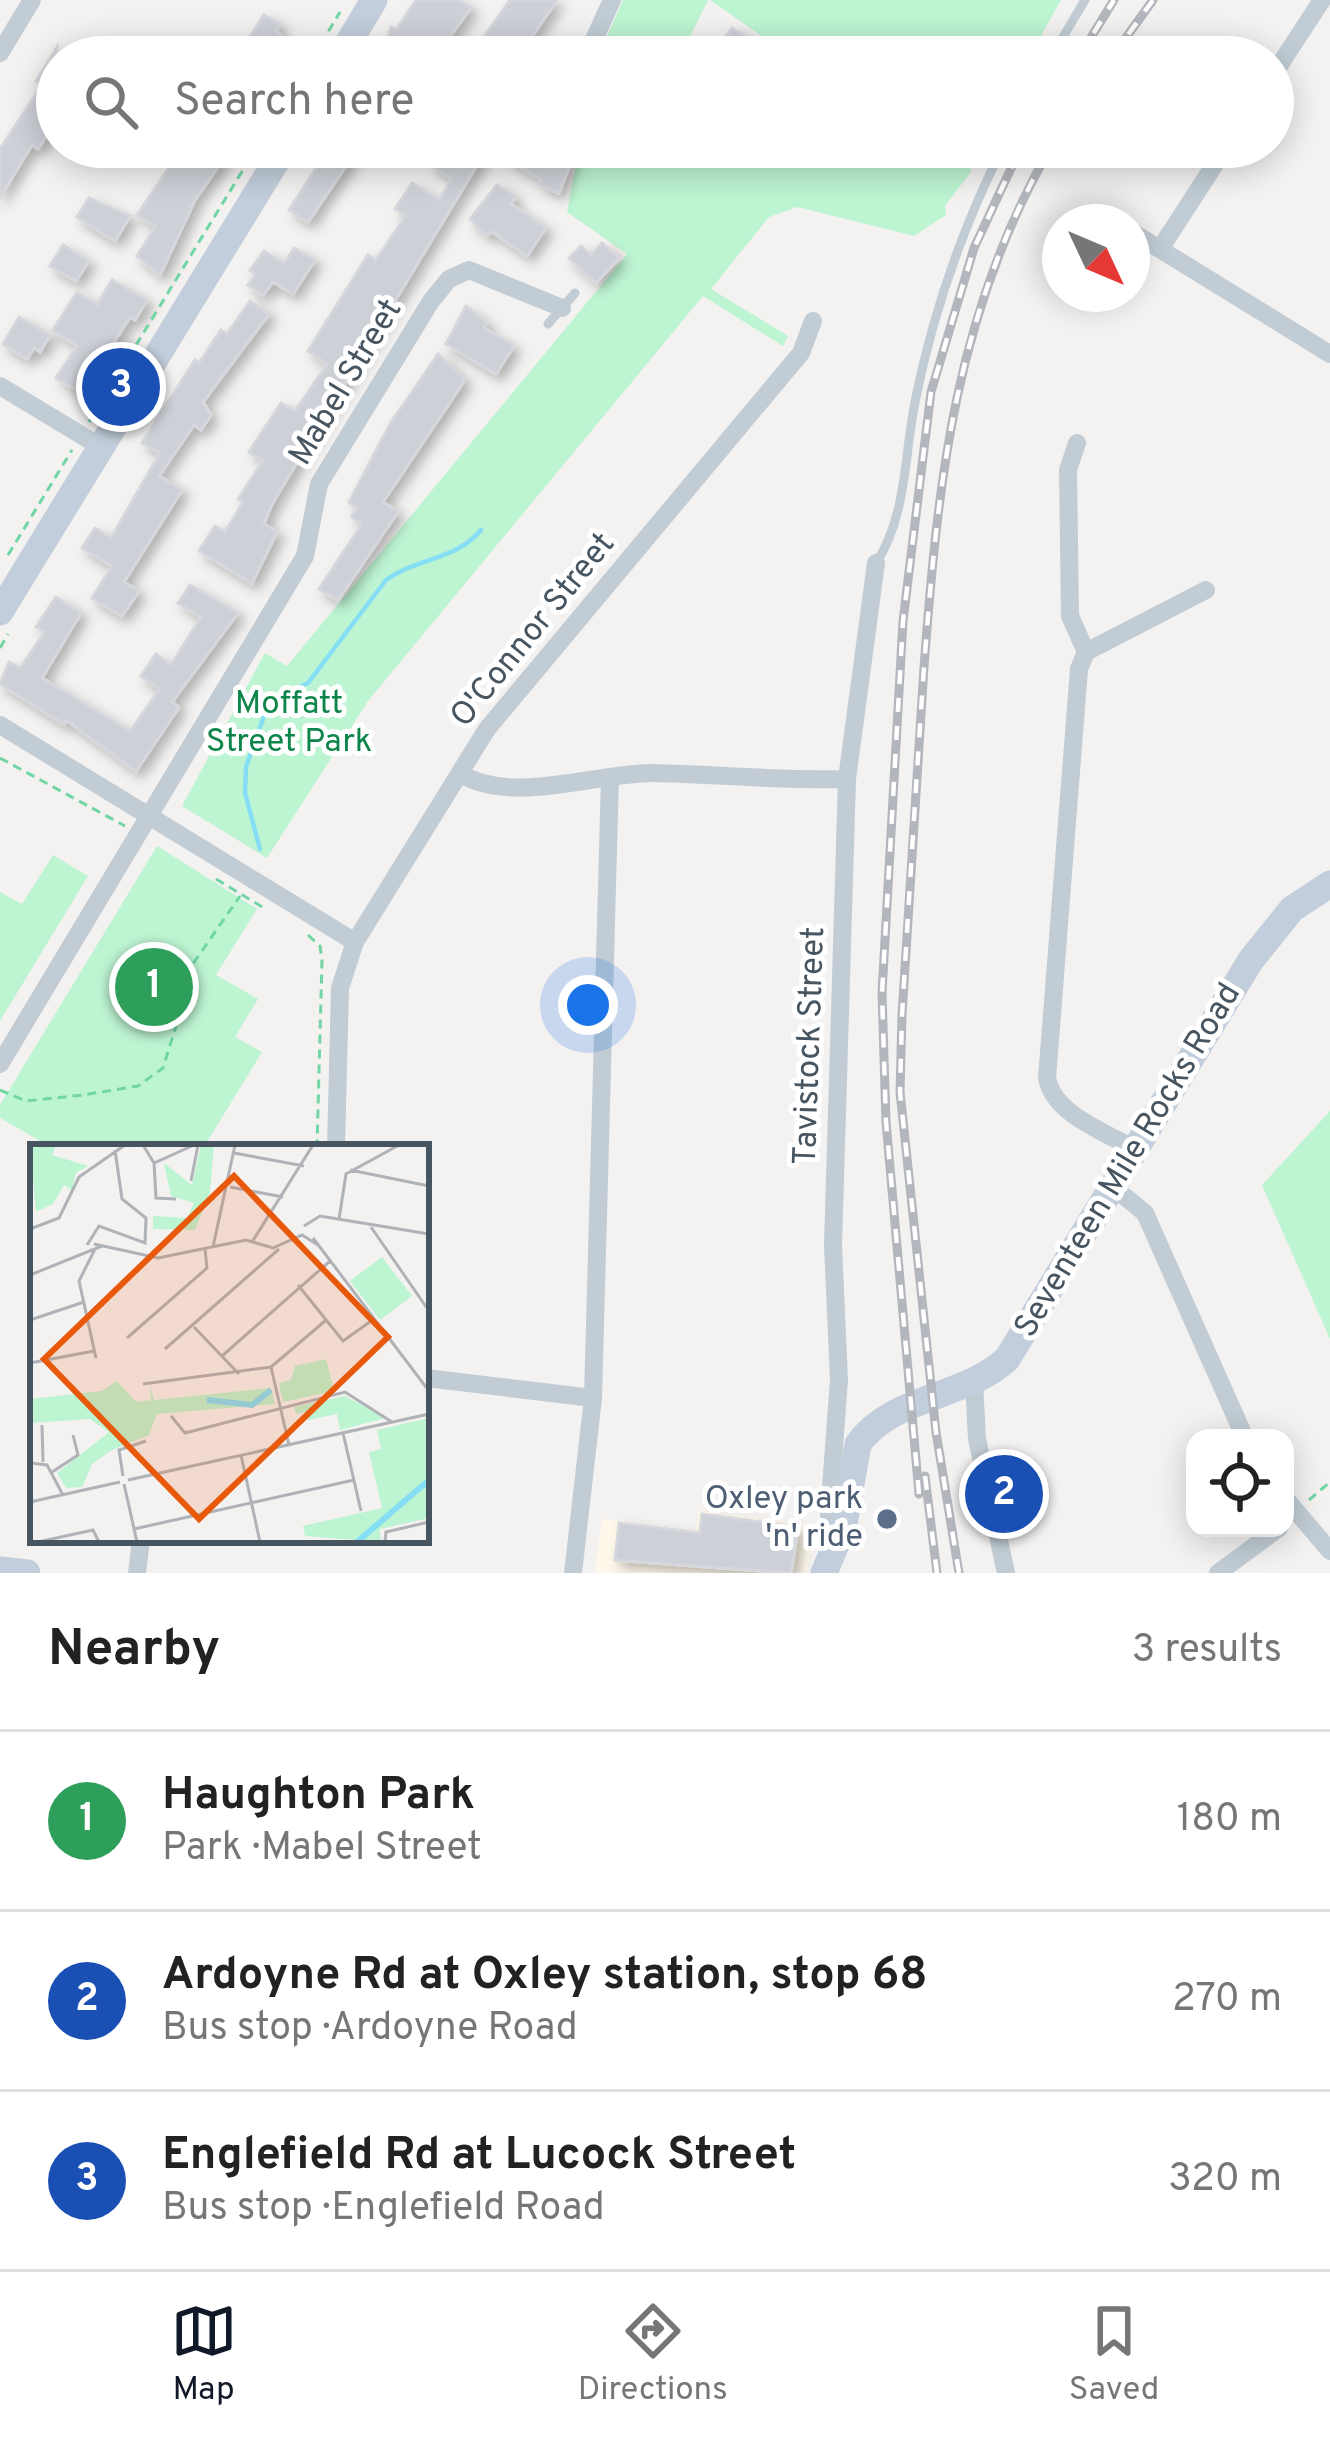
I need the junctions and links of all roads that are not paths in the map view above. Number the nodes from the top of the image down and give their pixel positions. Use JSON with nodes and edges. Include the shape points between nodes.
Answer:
{"nodes":[{"id":1,"x":32,"y":0,"type":"edge"},
{"id":2,"x":374,"y":0,"type":"edge"},
{"id":3,"x":612,"y":0,"type":"edge"},
{"id":4,"x":1085,"y":0,"type":"edge"},
{"id":5,"x":1322,"y":0,"type":"edge"},
{"id":6,"x":353,"y":36,"type":"edge"},
{"id":7,"x":596,"y":36,"type":"edge"},
{"id":8,"x":1064,"y":36,"type":"edge"},
{"id":9,"x":1294,"y":43,"type":"edge"},
{"id":10,"x":0,"y":53,"type":"edge"},
{"id":11,"x":270,"y":168,"type":"edge"},
{"id":12,"x":994,"y":168,"type":"edge"},
{"id":13,"x":1212,"y":168,"type":"edge"},
{"id":14,"x":1150,"y":243,"type":"edge"},
{"id":15,"x":1160,"y":249,"type":"junction"},
{"id":16,"x":568,"y":300,"type":"joint"},
{"id":17,"x":813,"y":321,"type":"dead end"},
{"id":18,"x":548,"y":324,"type":"dead end"},
{"id":19,"x":1330,"y":354,"type":"edge"},
{"id":20,"x":0,"y":386,"type":"edge"},
{"id":21,"x":91,"y":441,"type":"junction"},
{"id":22,"x":1077,"y":443,"type":"dead end"},
{"id":23,"x":876,"y":563,"type":"joint"},
{"id":24,"x":1205,"y":590,"type":"dead end"},
{"id":25,"x":0,"y":611,"type":"edge"},
{"id":26,"x":1086,"y":652,"type":"junction"},
{"id":27,"x":0,"y":725,"type":"edge"},
{"id":28,"x":461,"y":774,"type":"junction"},
{"id":29,"x":610,"y":777,"type":"junction"},
{"id":30,"x":847,"y":778,"type":"junction"},
{"id":31,"x":145,"y":825,"type":"junction"},
{"id":32,"x":1330,"y":884,"type":"edge"},
{"id":33,"x":355,"y":942,"type":"junction"},
{"id":34,"x":0,"y":1064,"type":"edge"},
{"id":35,"x":336,"y":1144,"type":"edge"},
{"id":36,"x":1136,"y":1150,"type":"junction"},
{"id":37,"x":1113,"y":1187,"type":"junction"},
{"id":38,"x":429,"y":1378,"type":"edge"},
{"id":39,"x":969,"y":1384,"type":"junction"},
{"id":40,"x":593,"y":1398,"type":"junction"},
{"id":41,"x":1241,"y":1429,"type":"edge"},
{"id":42,"x":1294,"y":1518,"type":"edge"},
{"id":43,"x":844,"y":1526,"type":"junction"},
{"id":44,"x":1262,"y":1537,"type":"edge"},
{"id":45,"x":141,"y":1543,"type":"edge"},
{"id":46,"x":1330,"y":1551,"type":"edge"},
{"id":47,"x":0,"y":1570,"type":"edge"},
{"id":48,"x":26,"y":1573,"type":"edge"},
{"id":49,"x":137,"y":1573,"type":"edge"},
{"id":50,"x":574,"y":1573,"type":"edge"},
{"id":51,"x":824,"y":1573,"type":"edge"},
{"id":52,"x":841,"y":1573,"type":"edge"},
{"id":53,"x":1006,"y":1573,"type":"edge"},
{"id":54,"x":1219,"y":1573,"type":"edge"}],
"edges":[{"from":1,"to":10,"type":"street"},
{"from":2,"to":6,"type":"main road"},
{"from":3,"to":7,"type":"street"},
{"from":4,"to":8,"type":"lane"},
{"from":5,"to":9,"type":"street"},
{"from":11,"to":21,"type":"main road"},
{"from":12,"to":23,"type":"lane","via":[[930,332],[895,529]]},
{"from":13,"to":15,"type":"street"},
{"from":14,"to":15,"type":"street"},
{"from":15,"to":19,"type":"street"},
{"from":16,"to":18,"type":"lane"},
{"from":16,"to":31,"type":"street","name":"Mabel Street","via":[[470,270],[449,279],[431,301],[319,484],[305,556]]},
{"from":17,"to":28,"type":"street","name":"O'Connor Street","via":[[801,353],[488,729]]},
{"from":20,"to":21,"type":"street"},
{"from":21,"to":25,"type":"main road"},
{"from":22,"to":26,"type":"street","via":[[1068,470],[1070,616]]},
{"from":23,"to":30,"type":"street","name":"Tavistock Street"},
{"from":24,"to":26,"type":"street"},
{"from":26,"to":36,"type":"street","via":[[1047,1078],[1055,1101]]},
{"from":27,"to":31,"type":"street"},
{"from":28,"to":29,"type":"street","via":[[490,784],[580,785]]},
{"from":28,"to":33,"type":"street","name":"O'Connor Street"},
{"from":29,"to":30,"type":"street"},
{"from":29,"to":40,"type":"street"},
{"from":30,"to":43,"type":"street","name":"Tavistock Street","via":[[833,1245],[839,1380],[829,1514]]},
{"from":31,"to":33,"type":"street"},
{"from":31,"to":34,"type":"street","name":"Mabel Street"},
{"from":32,"to":36,"type":"main road","name":"Seventeen Mile Rocks Road","via":[[1270,933]]},
{"from":33,"to":35,"type":"street","name":"O'Connor Street","via":[[340,988]]},
{"from":36,"to":37,"type":"main road","name":"Seventeen Mile Rocks Road"},
{"from":37,"to":39,"type":"main road","name":"Seventeen Mile Rocks Road","via":[[1015,1348]]},
{"from":37,"to":41,"type":"street","via":[[1144,1213]]},
{"from":38,"to":40,"type":"street"},
{"from":39,"to":43,"type":"main road","name":"Seventeen Mile Rocks Road","via":[[873,1425],[859,1444]]},
{"from":39,"to":53,"type":"street"},
{"from":40,"to":50,"type":"street"},
{"from":42,"to":46,"type":"street"},
{"from":43,"to":51,"type":"main road","name":"Seventeen Mile Rocks Road"},
{"from":43,"to":52,"type":"main road","name":"Seventeen Mile Rocks Road"},
{"from":44,"to":54,"type":"street"},
{"from":45,"to":49,"type":"street"},
{"from":47,"to":48,"type":"main road"}]}
